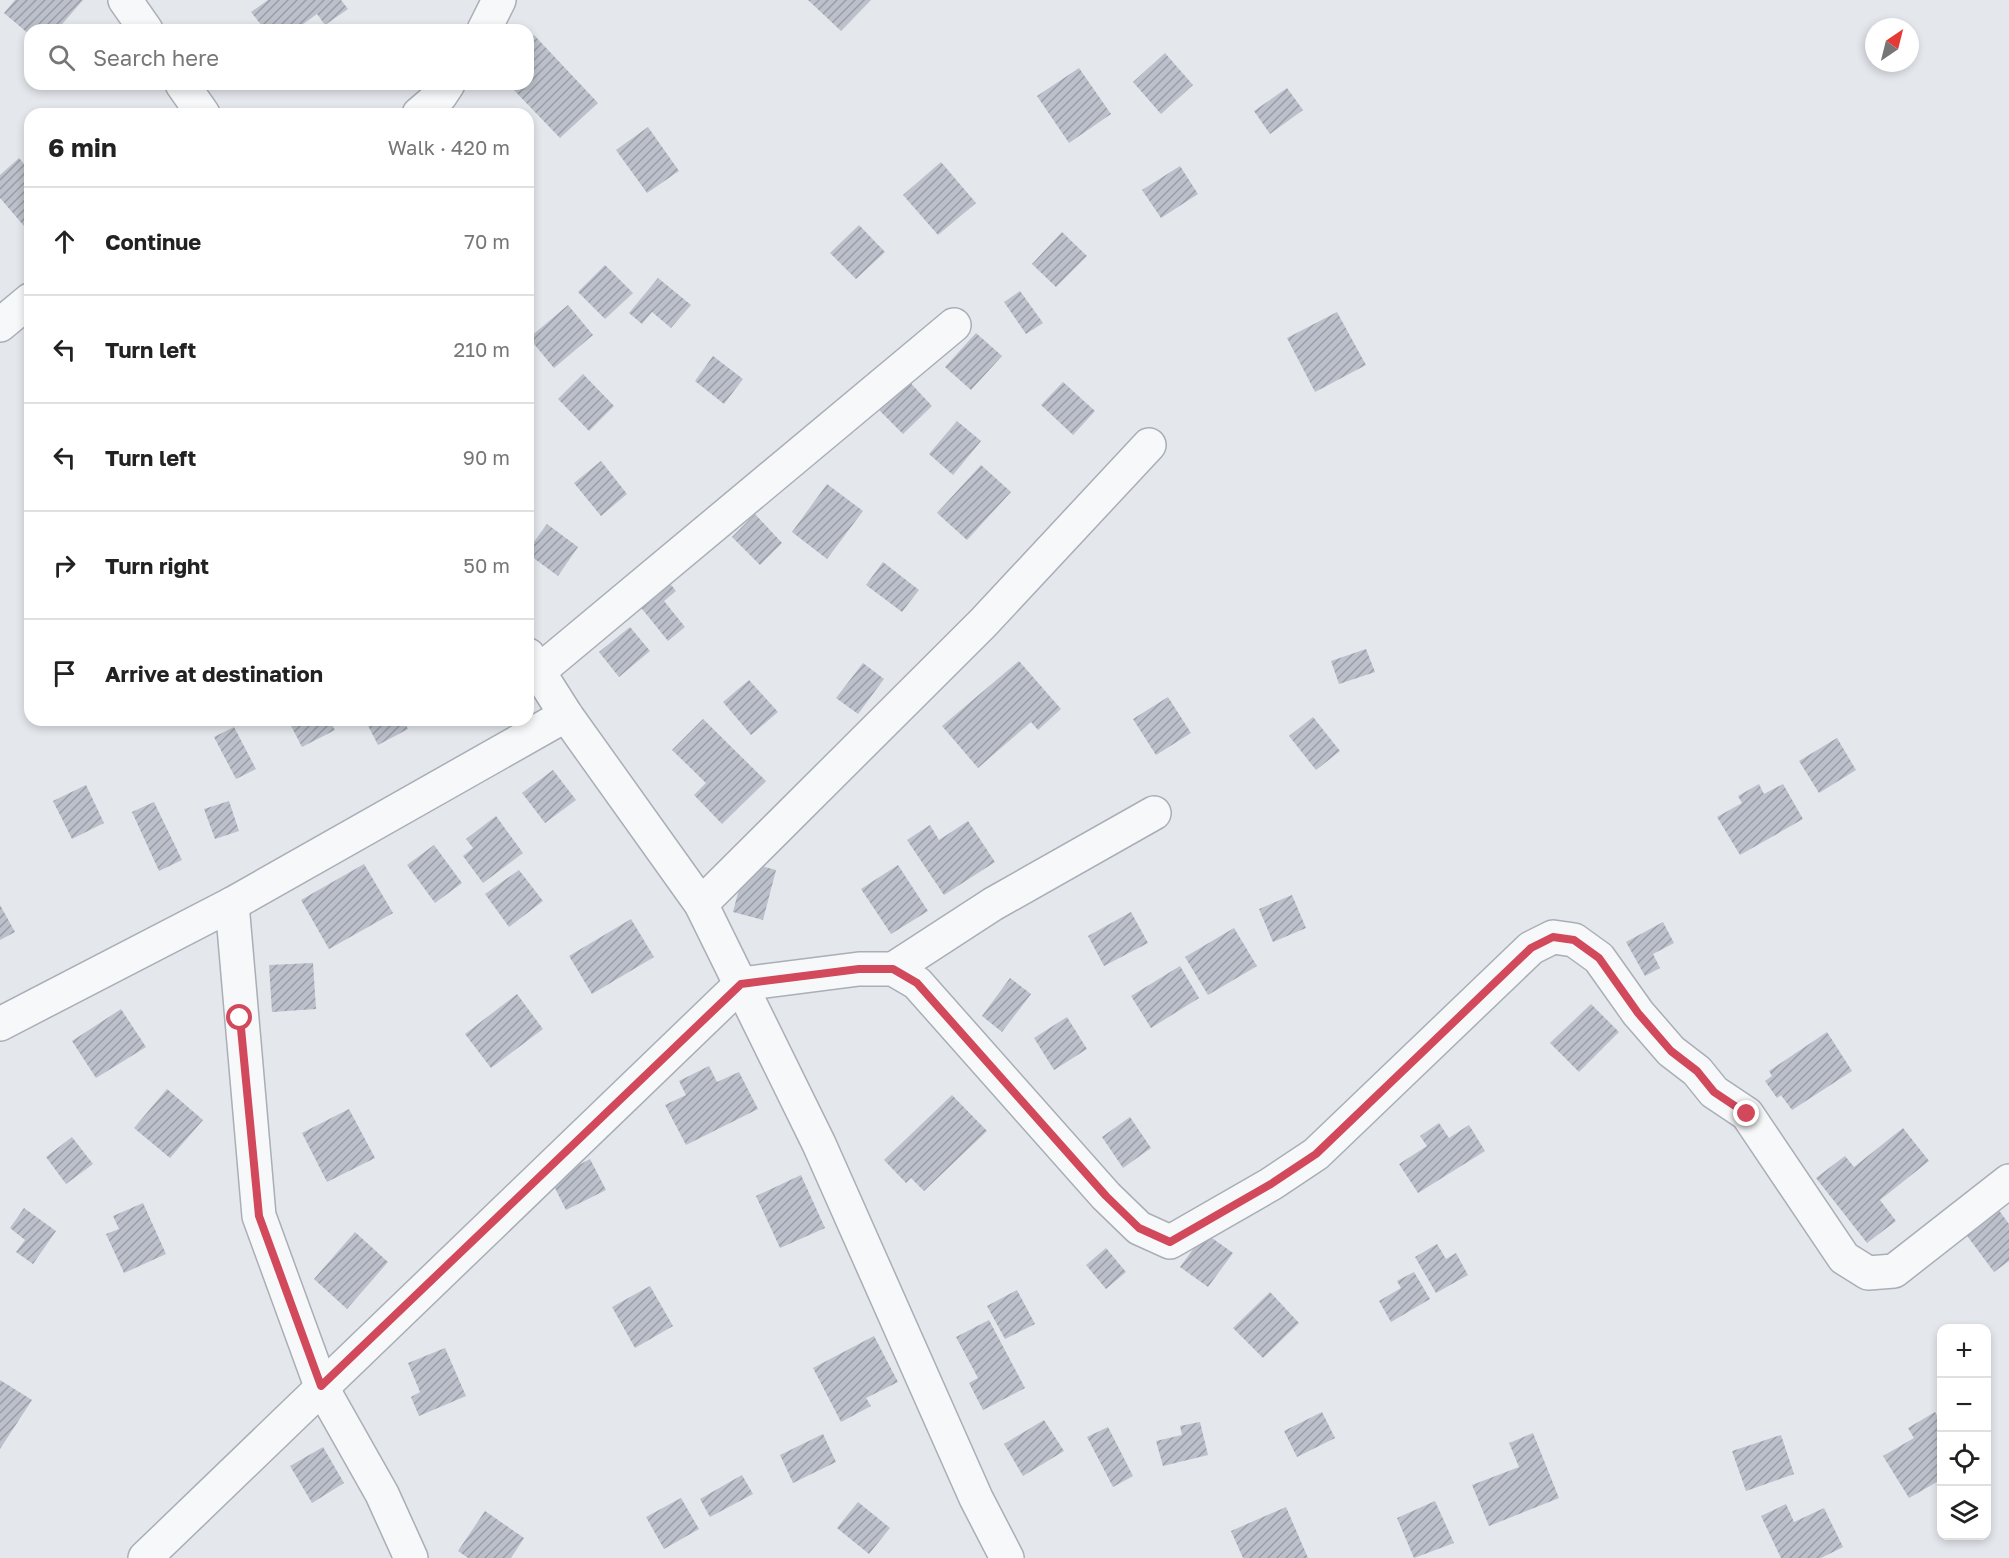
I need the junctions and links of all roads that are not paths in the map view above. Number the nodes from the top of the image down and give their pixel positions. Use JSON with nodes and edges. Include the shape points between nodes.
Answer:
{"nodes":[{"id":1,"x":125,"y":0,"type":"edge"},
{"id":2,"x":499,"y":0,"type":"edge"},
{"id":3,"x":142,"y":24,"type":"edge"},
{"id":4,"x":487,"y":24,"type":"edge"},
{"id":5,"x":186,"y":90,"type":"edge"},
{"id":6,"x":444,"y":90,"type":"edge"},
{"id":7,"x":199,"y":108,"type":"edge"},
{"id":8,"x":426,"y":108,"type":"edge"},
{"id":9,"x":24,"y":305,"type":"edge"},
{"id":10,"x":0,"y":325,"type":"edge"},
{"id":11,"x":954,"y":325,"type":"dead end"},
{"id":12,"x":1149,"y":445,"type":"dead end"},
{"id":13,"x":534,"y":663,"type":"edge"},
{"id":14,"x":534,"y":666,"type":"edge"},
{"id":15,"x":566,"y":714,"type":"junction"},
{"id":16,"x":1154,"y":813,"type":"dead end"},
{"id":17,"x":700,"y":903,"type":"junction"},
{"id":18,"x":232,"y":904,"type":"junction"},
{"id":19,"x":893,"y":969,"type":"junction"},
{"id":20,"x":741,"y":984,"type":"junction"},
{"id":21,"x":0,"y":1024,"type":"edge"},
{"id":22,"x":2009,"y":1181,"type":"edge"},
{"id":23,"x":321,"y":1386,"type":"junction"},
{"id":24,"x":145,"y":1558,"type":"edge"},
{"id":25,"x":411,"y":1558,"type":"edge"},
{"id":26,"x":1008,"y":1558,"type":"edge"}],
"edges":[{"from":1,"to":3,"type":"street"},
{"from":2,"to":4,"type":"street"},
{"from":5,"to":7,"type":"street"},
{"from":6,"to":8,"type":"street"},
{"from":9,"to":10,"type":"street"},
{"from":11,"to":13,"type":"street"},
{"from":12,"to":17,"type":"street","via":[[983,623]]},
{"from":14,"to":15,"type":"street"},
{"from":15,"to":17,"type":"street"},
{"from":15,"to":18,"type":"street"},
{"from":16,"to":19,"type":"street","via":[[993,904]]},
{"from":17,"to":20,"type":"street"},
{"from":18,"to":21,"type":"street"},
{"from":18,"to":23,"type":"street","via":[[259,1216]]},
{"from":19,"to":20,"type":"street","via":[[859,969]]},
{"from":19,"to":22,"type":"street","via":[[917,983],[1139,1228],[1170,1242],[1316,1154],[1531,948],[1553,937],[1574,940],[1599,958],[1671,1051],[1697,1071],[1714,1092],[1747,1114],[1845,1258],[1868,1273],[1894,1271]]},
{"from":20,"to":23,"type":"street"},
{"from":20,"to":26,"type":"street","via":[[819,1144],[976,1498]]},
{"from":23,"to":24,"type":"street"},
{"from":23,"to":25,"type":"street","via":[[382,1494]]}]}
